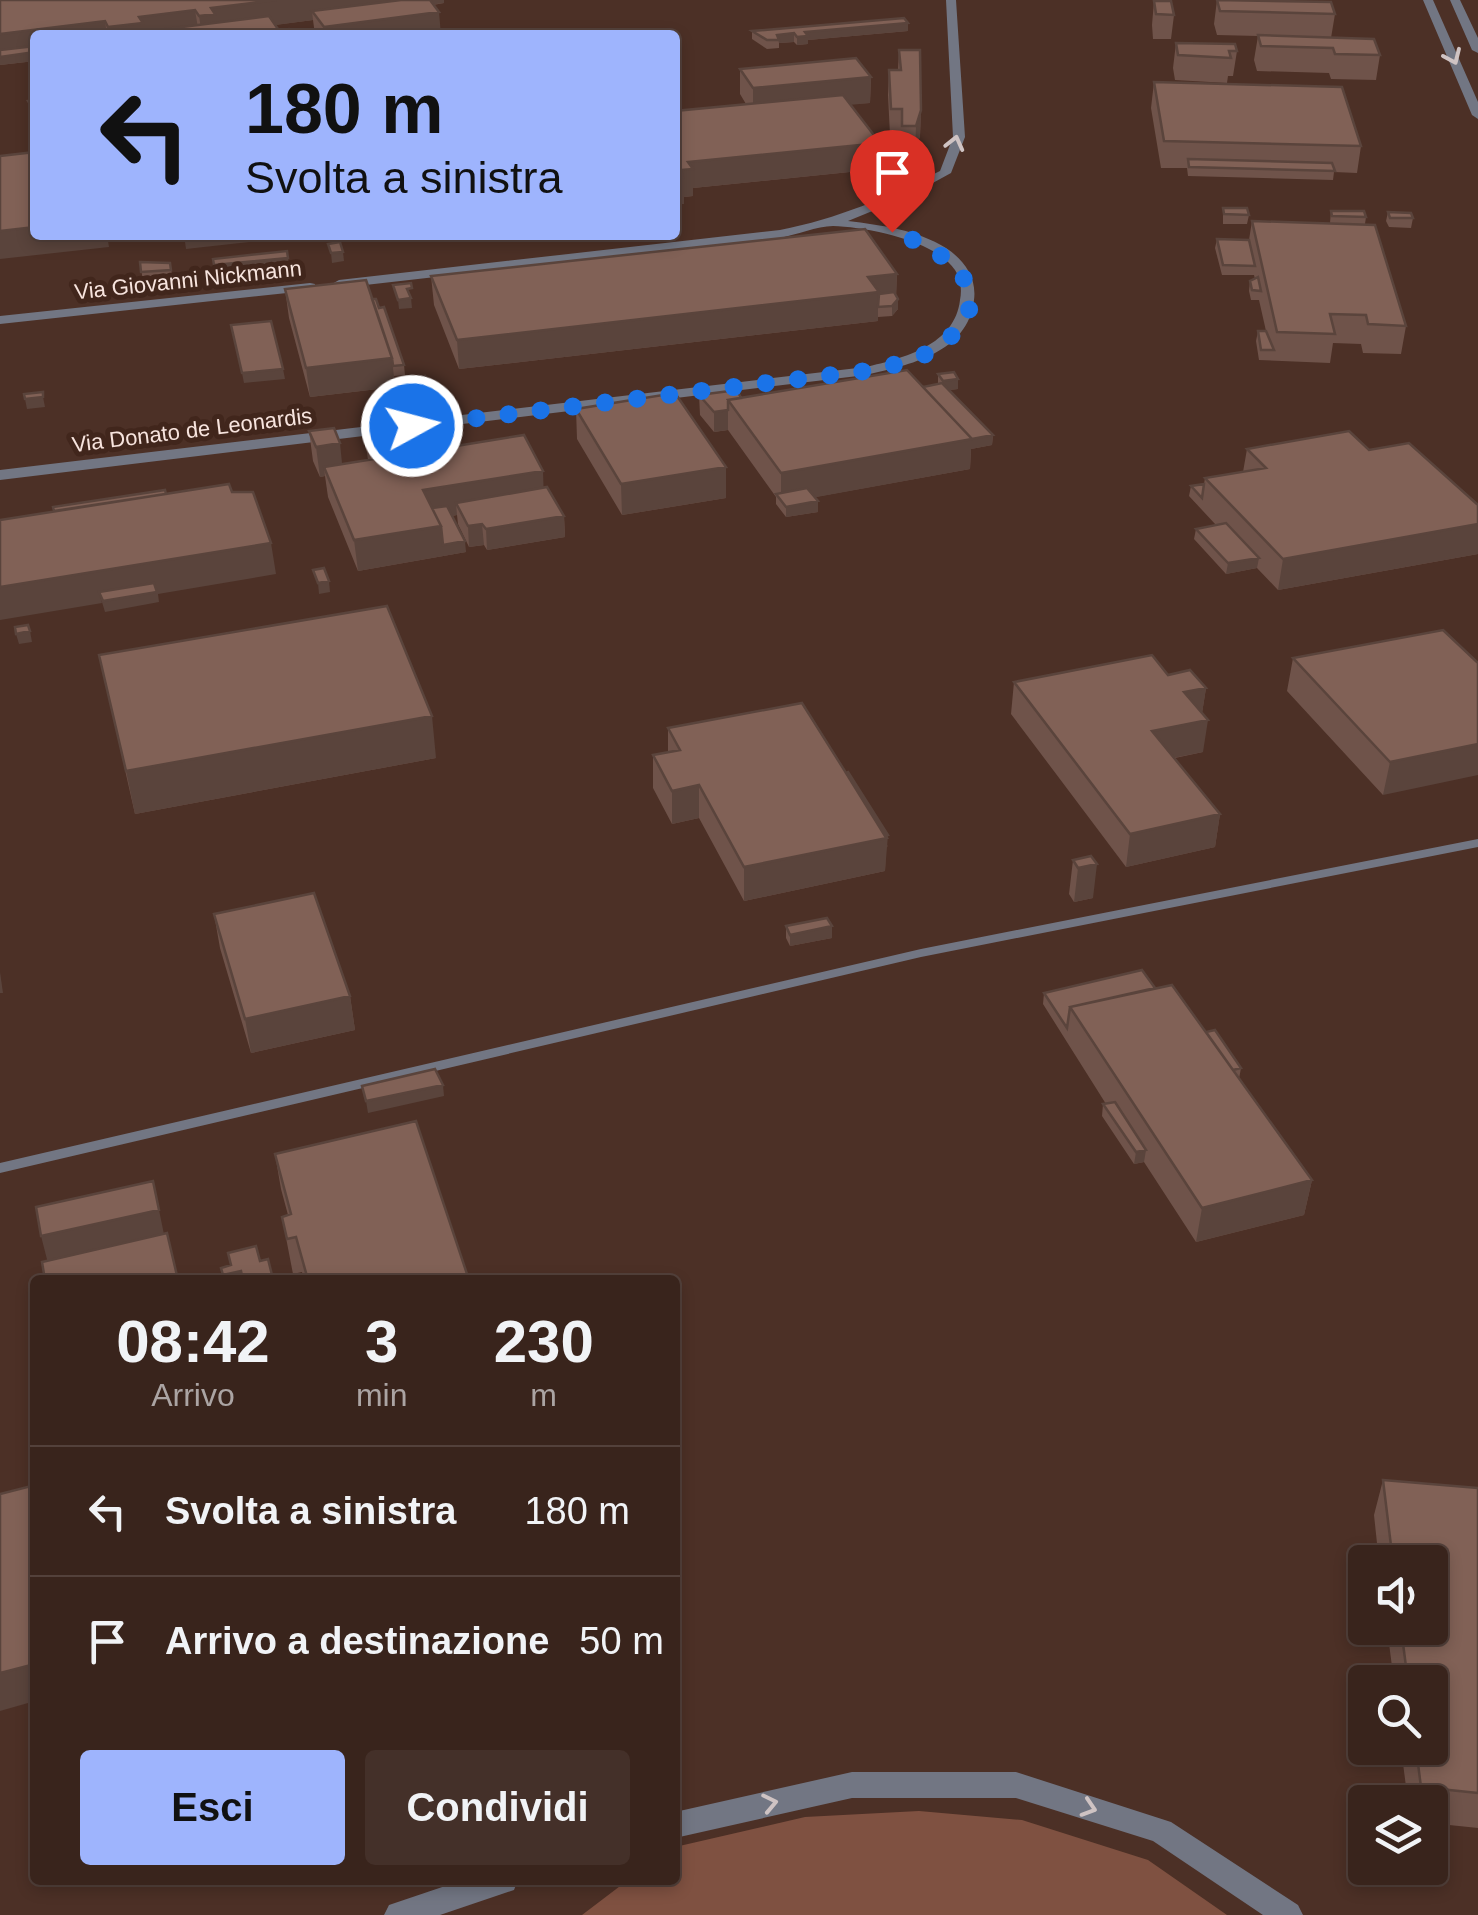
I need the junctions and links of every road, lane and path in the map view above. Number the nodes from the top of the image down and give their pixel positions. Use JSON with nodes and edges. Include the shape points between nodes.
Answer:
{"nodes":[{"id":1,"x":951,"y":0,"type":"edge"},
{"id":2,"x":1428,"y":0,"type":"edge"},
{"id":3,"x":1455,"y":0,"type":"edge"},
{"id":4,"x":1478,"y":50,"type":"edge"},
{"id":5,"x":1478,"y":114,"type":"edge"},
{"id":6,"x":838,"y":224,"type":"junction"},
{"id":7,"x":0,"y":320,"type":"edge"},
{"id":8,"x":0,"y":475,"type":"edge"},
{"id":9,"x":1478,"y":843,"type":"edge"},
{"id":10,"x":0,"y":1168,"type":"edge"},
{"id":11,"x":680,"y":1824,"type":"edge"},
{"id":12,"x":489,"y":1885,"type":"edge"},
{"id":13,"x":399,"y":1915,"type":"edge"},
{"id":14,"x":1288,"y":1915,"type":"edge"}],
"edges":[{"from":6,"to":1,"type":"street","name":"Via Giovanni Nickmann","one_way":true,"via":[[945,174],[959,137]]},
{"from":2,"to":5,"type":"street","one_way":true},
{"from":3,"to":4,"type":"street"},
{"from":6,"to":7,"type":"street","name":"Via Giovanni Nickmann"},
{"from":6,"to":8,"type":"street","name":"Via Donato de Leonardis","via":[[919,240],[954,262],[968,293],[950,336],[906,362],[866,371]]},
{"from":9,"to":10,"type":"lane","via":[[922,953]]},
{"from":11,"to":14,"type":"street","one_way":true,"via":[[852,1785],[1016,1785],[1161,1832]]},
{"from":12,"to":13,"type":"street"}]}
